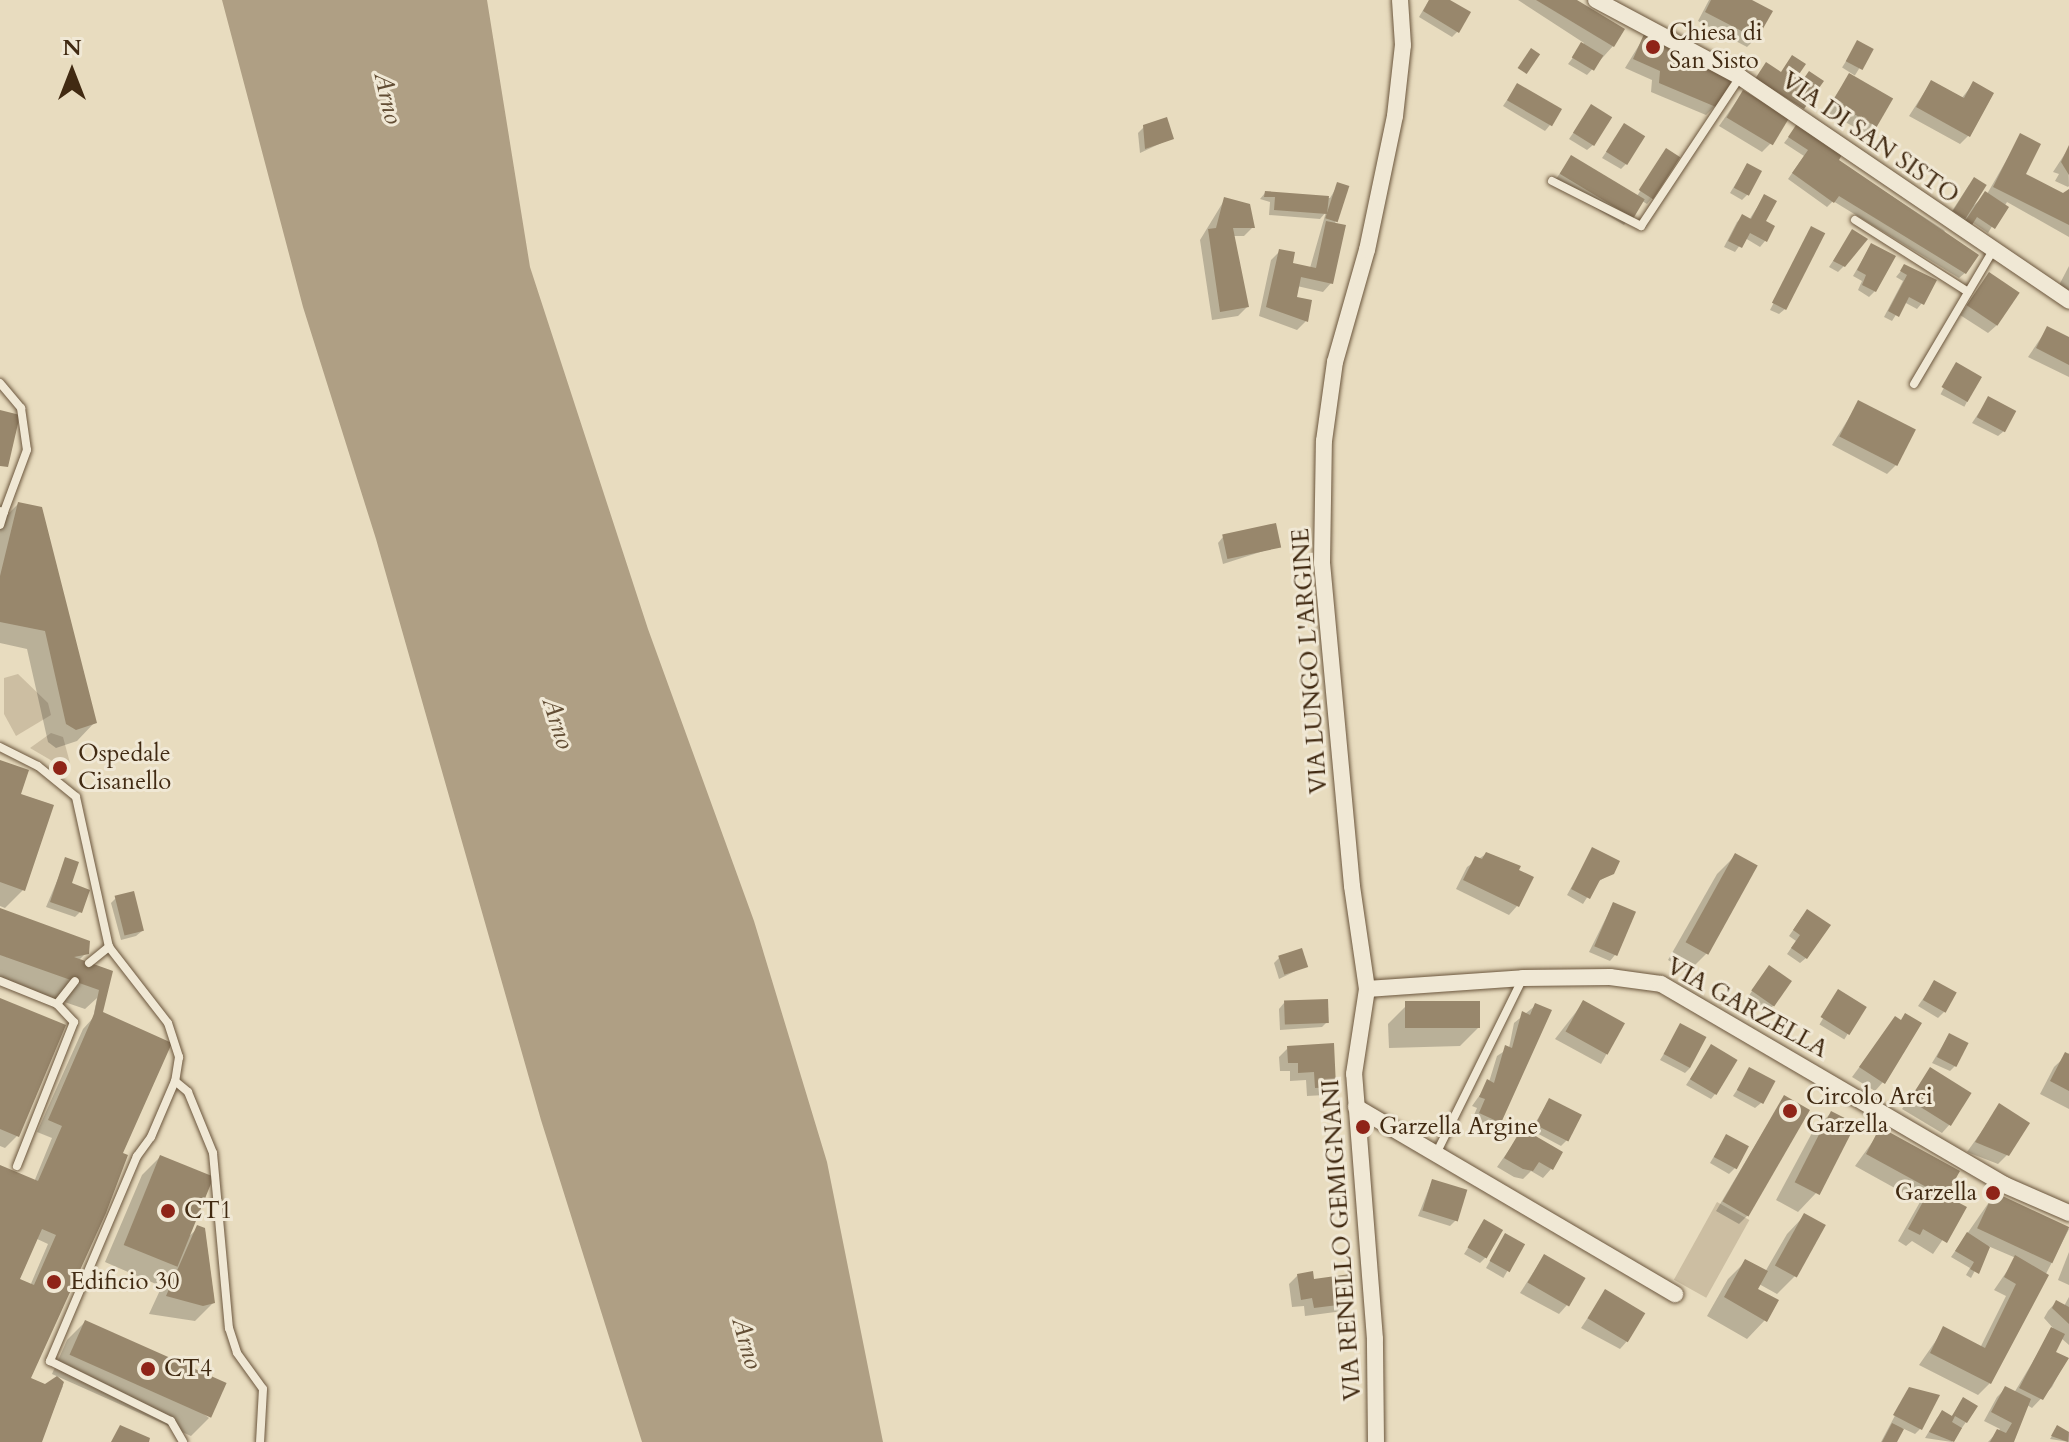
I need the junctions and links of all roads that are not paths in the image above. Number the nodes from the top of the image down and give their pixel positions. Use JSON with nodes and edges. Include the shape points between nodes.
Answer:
{"nodes":[{"id":1,"x":1400,"y":0,"type":"edge"},
{"id":2,"x":1596,"y":0,"type":"edge"},
{"id":3,"x":1740,"y":77,"type":"junction"},
{"id":4,"x":1552,"y":181,"type":"dead end"},
{"id":5,"x":1855,"y":220,"type":"dead end"},
{"id":6,"x":1992,"y":252,"type":"junction"},
{"id":7,"x":1968,"y":292,"type":"junction"},
{"id":8,"x":2069,"y":301,"type":"edge"},
{"id":9,"x":0,"y":383,"type":"edge"},
{"id":10,"x":1914,"y":384,"type":"dead end"},
{"id":11,"x":2,"y":512,"type":"edge"},
{"id":12,"x":0,"y":525,"type":"edge"},
{"id":13,"x":0,"y":747,"type":"edge"},
{"id":14,"x":109,"y":947,"type":"junction"},
{"id":15,"x":89,"y":963,"type":"dead end"},
{"id":16,"x":1523,"y":978,"type":"junction"},
{"id":17,"x":0,"y":981,"type":"edge"},
{"id":18,"x":75,"y":981,"type":"dead end"},
{"id":19,"x":1367,"y":989,"type":"junction"},
{"id":20,"x":57,"y":1004,"type":"junction"},
{"id":21,"x":175,"y":1081,"type":"junction"},
{"id":22,"x":1356,"y":1107,"type":"junction"},
{"id":23,"x":1435,"y":1156,"type":"junction"},
{"id":24,"x":17,"y":1166,"type":"dead end"},
{"id":25,"x":2069,"y":1213,"type":"edge"},
{"id":26,"x":1675,"y":1294,"type":"dead end"},
{"id":27,"x":183,"y":1442,"type":"edge"},
{"id":28,"x":260,"y":1442,"type":"edge"},
{"id":29,"x":1376,"y":1442,"type":"edge"}],
"edges":[{"from":1,"to":19,"type":"street","name":"VIA LUNGO L'ARGINE","via":[[1403,45],[1395,116],[1367,250],[1335,362],[1324,441],[1322,563],[1352,886]]},
{"from":2,"to":3,"type":"street","name":"VIA DI SAN SISTO"},
{"from":3,"to":4,"type":"lane","via":[[1641,226]]},
{"from":3,"to":6,"type":"street","name":"VIA DI SAN SISTO"},
{"from":5,"to":7,"type":"lane"},
{"from":6,"to":7,"type":"lane"},
{"from":6,"to":8,"type":"street","name":"VIA DI SAN SISTO"},
{"from":7,"to":10,"type":"lane"},
{"from":9,"to":11,"type":"lane","via":[[21,408],[27,450]]},
{"from":11,"to":12,"type":"lane"},
{"from":13,"to":14,"type":"lane","via":[[38,766],[76,797]]},
{"from":14,"to":15,"type":"lane"},
{"from":14,"to":21,"type":"lane","via":[[168,1023],[179,1057]]},
{"from":16,"to":19,"type":"street","name":"VIA GARZELLA"},
{"from":16,"to":23,"type":"lane"},
{"from":16,"to":25,"type":"street","name":"VIA GARZELLA","via":[[1610,977],[1661,984],[2005,1185]]},
{"from":17,"to":20,"type":"lane"},
{"from":18,"to":20,"type":"lane"},
{"from":19,"to":22,"type":"street","name":"VIA RENELLO GEMIGNANI","via":[[1355,1052]]},
{"from":20,"to":24,"type":"lane","via":[[73,1017],[73,1030]]},
{"from":21,"to":27,"type":"lane","via":[[50,1361],[171,1421]]},
{"from":21,"to":28,"type":"lane","via":[[188,1092],[213,1153],[229,1328],[237,1353],[263,1389]]},
{"from":22,"to":23,"type":"street"},
{"from":22,"to":29,"type":"street","name":"VIA RENELLO GEMIGNANI","via":[[1376,1352]]},
{"from":23,"to":26,"type":"street"}]}
